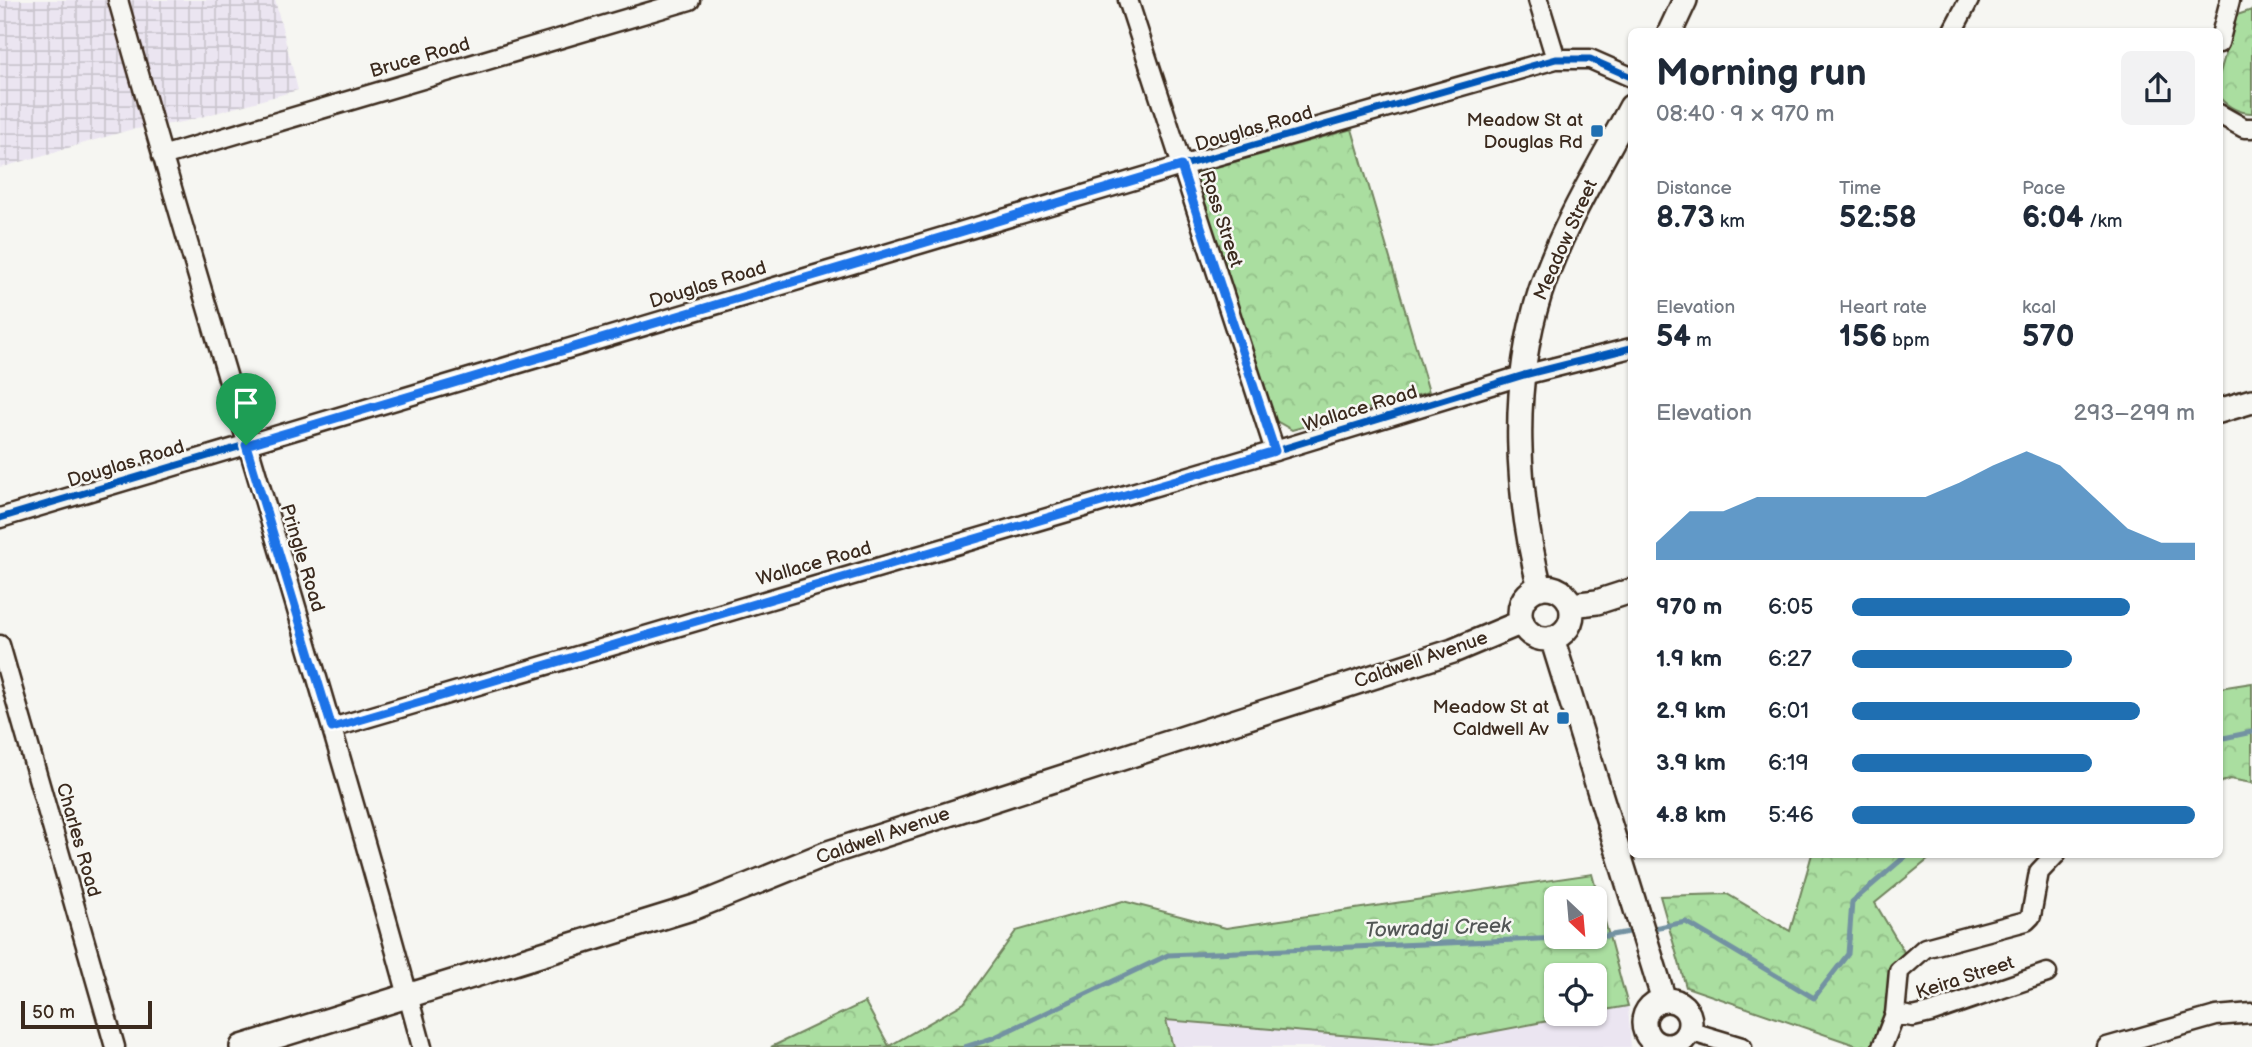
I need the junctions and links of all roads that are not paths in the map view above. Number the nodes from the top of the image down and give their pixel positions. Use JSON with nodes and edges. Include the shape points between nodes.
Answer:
{"nodes":[{"id":1,"x":118,"y":0,"type":"edge"},
{"id":2,"x":1128,"y":0,"type":"edge"},
{"id":3,"x":1538,"y":0,"type":"edge"},
{"id":4,"x":1685,"y":0,"type":"edge"},
{"id":5,"x":1969,"y":0,"type":"edge"},
{"id":6,"x":2230,"y":0,"type":"edge"},
{"id":7,"x":686,"y":1,"type":"edge"},
{"id":8,"x":1672,"y":28,"type":"edge"},
{"id":9,"x":1954,"y":28,"type":"edge"},
{"id":10,"x":2223,"y":28,"type":"edge"},
{"id":11,"x":1556,"y":59,"type":"junction"},
{"id":12,"x":1628,"y":76,"type":"edge"},
{"id":13,"x":1628,"y":113,"type":"edge"},
{"id":14,"x":2223,"y":116,"type":"edge"},
{"id":15,"x":2252,"y":128,"type":"edge"},
{"id":16,"x":162,"y":156,"type":"junction"},
{"id":17,"x":1181,"y":166,"type":"junction"},
{"id":18,"x":1628,"y":349,"type":"edge"},
{"id":19,"x":1524,"y":374,"type":"junction"},
{"id":20,"x":2252,"y":401,"type":"edge"},
{"id":21,"x":2223,"y":410,"type":"edge"},
{"id":22,"x":246,"y":445,"type":"junction"},
{"id":23,"x":1275,"y":451,"type":"junction"},
{"id":24,"x":0,"y":518,"type":"edge"},
{"id":25,"x":1540,"y":587,"type":"junction"},
{"id":26,"x":1628,"y":592,"type":"edge"},
{"id":27,"x":1571,"y":604,"type":"junction"},
{"id":28,"x":1522,"y":622,"type":"junction"},
{"id":29,"x":1552,"y":638,"type":"junction"},
{"id":30,"x":0,"y":645,"type":"edge"},
{"id":31,"x":332,"y":728,"type":"junction"},
{"id":32,"x":2052,"y":858,"type":"edge"},
{"id":33,"x":2047,"y":973,"type":"dead end"},
{"id":34,"x":408,"y":995,"type":"junction"},
{"id":35,"x":1664,"y":1000,"type":"junction"},
{"id":36,"x":2252,"y":1013,"type":"edge"},
{"id":37,"x":1895,"y":1014,"type":"junction"},
{"id":38,"x":1689,"y":1031,"type":"junction"},
{"id":39,"x":1662,"y":1046,"type":"edge"},
{"id":40,"x":115,"y":1047,"type":"edge"},
{"id":41,"x":242,"y":1047,"type":"edge"},
{"id":42,"x":422,"y":1047,"type":"edge"},
{"id":43,"x":1742,"y":1047,"type":"edge"},
{"id":44,"x":1882,"y":1047,"type":"edge"},
{"id":45,"x":2108,"y":1047,"type":"edge"}],
"edges":[{"from":1,"to":16,"type":"street","name":"Pringle Road"},
{"from":2,"to":17,"type":"street","name":"Ross Street"},
{"from":3,"to":11,"type":"street"},
{"from":4,"to":8,"type":"main road"},
{"from":5,"to":9,"type":"street"},
{"from":6,"to":10,"type":"street"},
{"from":7,"to":16,"type":"street","name":"Bruce Road"},
{"from":11,"to":12,"type":"street","name":"Douglas Road","via":[[1590,59]]},
{"from":11,"to":17,"type":"street","name":"Douglas Road"},
{"from":13,"to":19,"type":"main road","name":"Meadow Street","via":[[1555,255],[1532,323]]},
{"from":14,"to":15,"type":"street"},
{"from":16,"to":22,"type":"street","name":"Pringle Road"},
{"from":17,"to":22,"type":"street","name":"Douglas Road"},
{"from":17,"to":23,"type":"street","name":"Ross Street"},
{"from":18,"to":19,"type":"street","name":"Wallace Road"},
{"from":19,"to":23,"type":"street","name":"Wallace Road"},
{"from":19,"to":25,"type":"main road","name":"Meadow Street","via":[[1519,422],[1524,503]]},
{"from":20,"to":21,"type":"main road"},
{"from":22,"to":24,"type":"street","name":"Douglas Road"},
{"from":22,"to":31,"type":"street","name":"Pringle Road"},
{"from":23,"to":31,"type":"street","name":"Wallace Road"},
{"from":25,"to":27,"type":"main road","via":[[1556,589]]},
{"from":25,"to":28,"type":"main road","via":[[1522,602]]},
{"from":26,"to":27,"type":"main road"},
{"from":27,"to":29,"type":"main road","via":[[1567,629]]},
{"from":28,"to":29,"type":"main road","via":[[1533,635]]},
{"from":28,"to":34,"type":"main road","name":"Caldwell Avenue","via":[[1453,651],[828,853],[695,908]]},
{"from":29,"to":35,"type":"main road"},
{"from":30,"to":40,"type":"street","name":"Charles Road"},
{"from":31,"to":34,"type":"street","name":"Pringle Road"},
{"from":32,"to":37,"type":"street","name":"Keira Street","via":[[2039,872],[2031,916],[2026,921],[1925,948],[1899,971]]},
{"from":33,"to":37,"type":"street","name":"Keira Street","via":[[1930,1013],[1913,1017]]},
{"from":34,"to":41,"type":"main road","name":"Caldwell Avenue"},
{"from":34,"to":42,"type":"street","name":"Pringle Road"},
{"from":35,"to":38,"type":"main road","via":[[1684,1007]]},
{"from":35,"to":39,"type":"main road","via":[[1650,1008],[1644,1022],[1649,1037]]},
{"from":36,"to":45,"type":"street","via":[[2216,1016]]},
{"from":37,"to":44,"type":"street","name":"Keira Street"},
{"from":38,"to":39,"type":"main road","via":[[1676,1045]]},
{"from":38,"to":43,"type":"street"}]}
